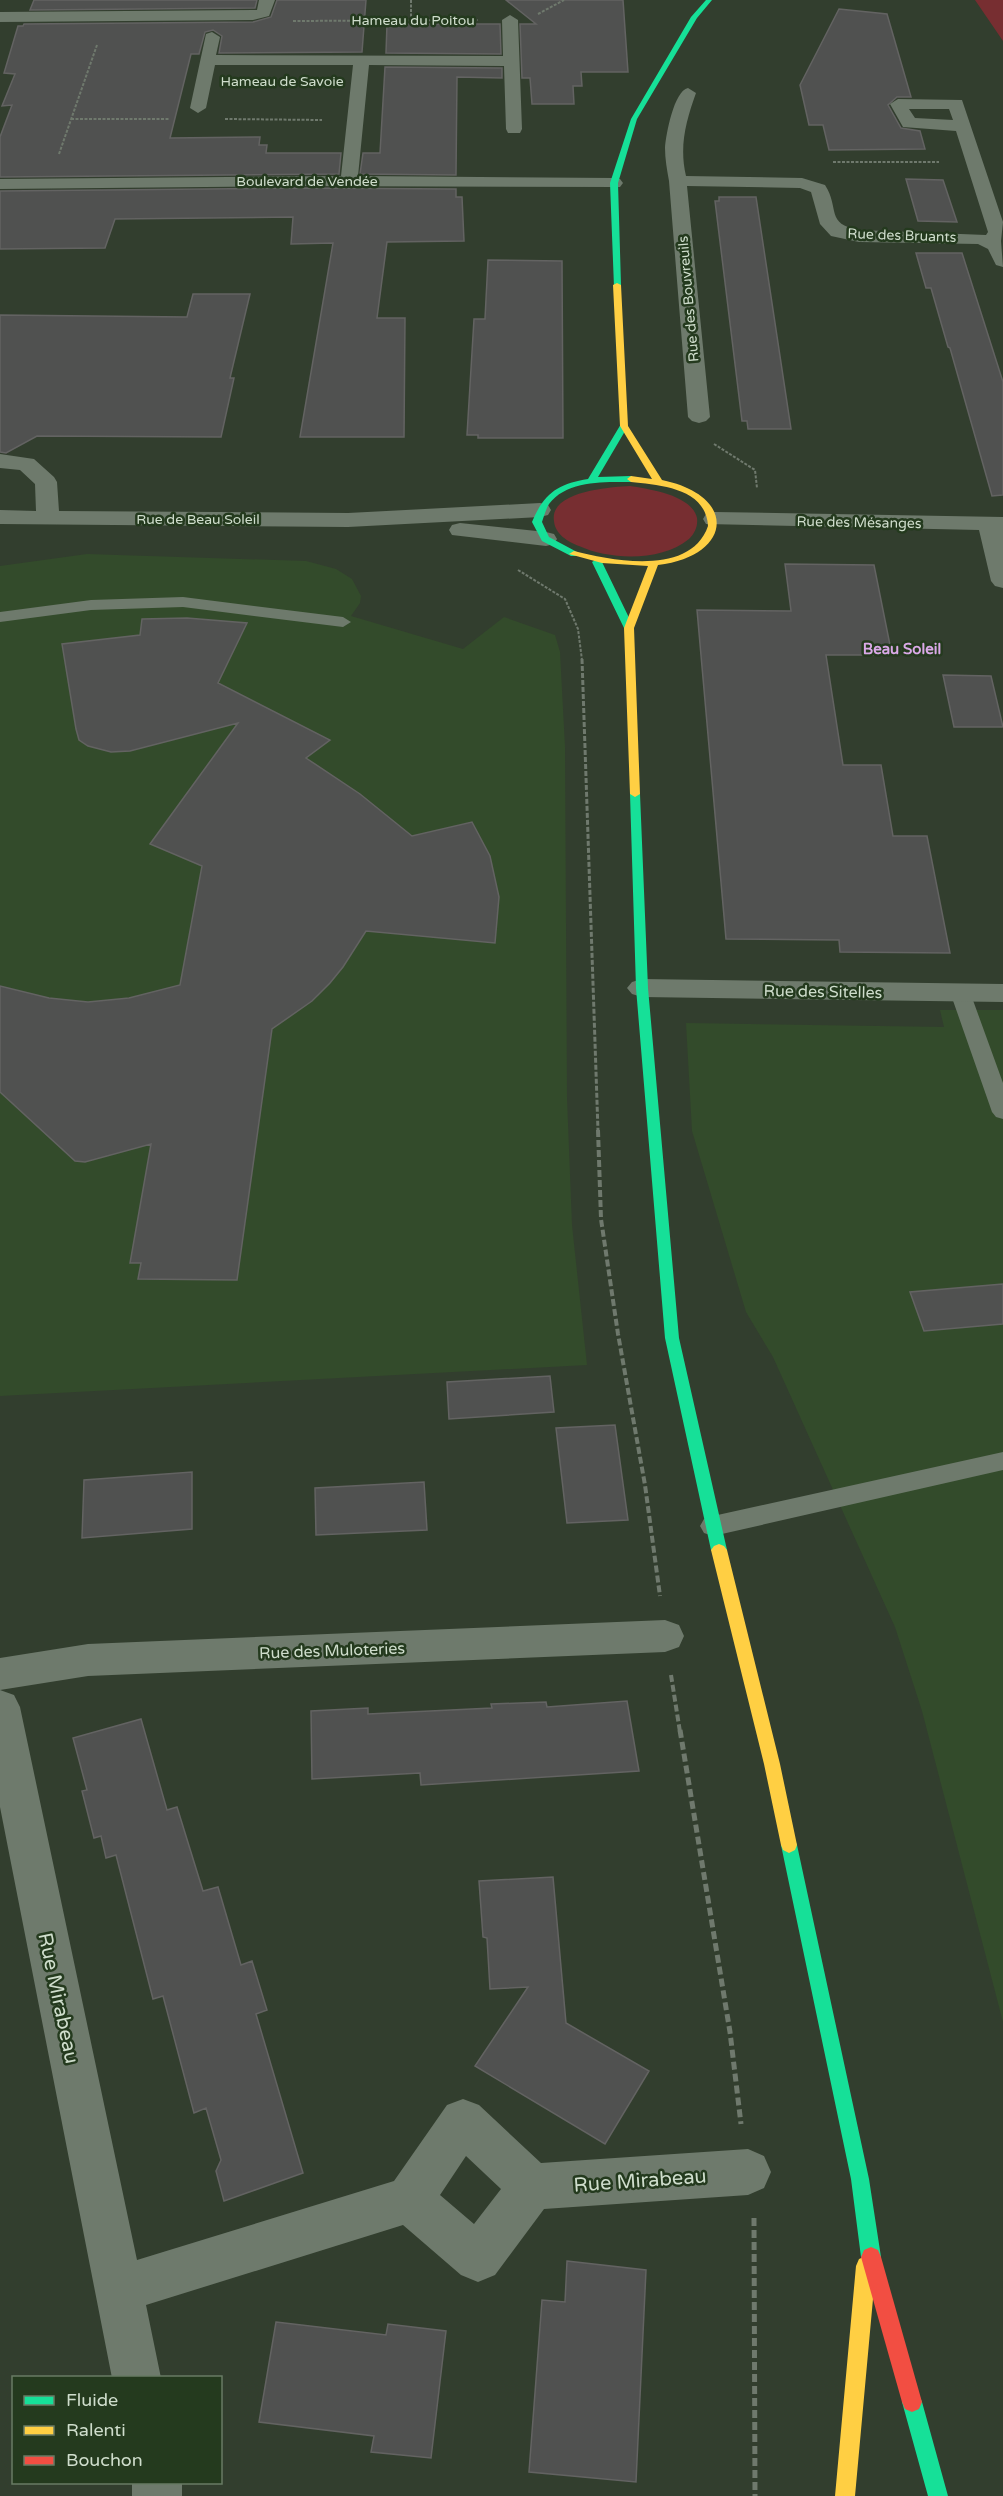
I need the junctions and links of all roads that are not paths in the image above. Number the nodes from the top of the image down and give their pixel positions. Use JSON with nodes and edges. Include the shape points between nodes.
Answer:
{"nodes":[{"id":1,"x":709,"y":0,"type":"edge"},
{"id":2,"x":264,"y":7,"type":"edge"},
{"id":3,"x":0,"y":17,"type":"edge"},
{"id":4,"x":510,"y":20,"type":"road end"},
{"id":5,"x":213,"y":36,"type":"dead end"},
{"id":6,"x":208,"y":60,"type":"junction"},
{"id":7,"x":362,"y":60,"type":"junction"},
{"id":8,"x":512,"y":61,"type":"junction"},
{"id":9,"x":688,"y":93,"type":"dead end"},
{"id":10,"x":198,"y":108,"type":"dead end"},
{"id":11,"x":963,"y":126,"type":"dead end"},
{"id":12,"x":514,"y":129,"type":"dead end"},
{"id":13,"x":349,"y":181,"type":"junction"},
{"id":14,"x":678,"y":181,"type":"junction"},
{"id":15,"x":614,"y":183,"type":"junction"},
{"id":16,"x":0,"y":184,"type":"edge"},
{"id":17,"x":991,"y":243,"type":"junction"},
{"id":18,"x":1003,"y":261,"type":"edge"},
{"id":19,"x":699,"y":417,"type":"road end"},
{"id":20,"x":624,"y":426,"type":"junction"},
{"id":21,"x":0,"y":461,"type":"edge"},
{"id":22,"x":591,"y":482,"type":"junction"},
{"id":23,"x":659,"y":483,"type":"junction"},
{"id":24,"x":540,"y":510,"type":"junction"},
{"id":25,"x":0,"y":517,"type":"edge"},
{"id":26,"x":48,"y":518,"type":"junction"},
{"id":27,"x":714,"y":519,"type":"junction"},
{"id":28,"x":348,"y":520,"type":"junction"},
{"id":29,"x":996,"y":524,"type":"edge"},
{"id":30,"x":546,"y":539,"type":"junction"},
{"id":31,"x":597,"y":561,"type":"junction"},
{"id":32,"x":654,"y":562,"type":"junction"},
{"id":33,"x":1003,"y":581,"type":"edge"},
{"id":34,"x":0,"y":617,"type":"edge"},
{"id":35,"x":343,"y":622,"type":"dead end"},
{"id":36,"x":629,"y":628,"type":"junction"},
{"id":37,"x":642,"y":988,"type":"junction"},
{"id":38,"x":960,"y":992,"type":"junction"},
{"id":39,"x":1003,"y":993,"type":"edge"},
{"id":40,"x":1003,"y":1112,"type":"edge"},
{"id":41,"x":1003,"y":1461,"type":"edge"},
{"id":42,"x":713,"y":1526,"type":"junction"},
{"id":43,"x":665,"y":1636,"type":"road end"},
{"id":44,"x":0,"y":1674,"type":"edge"},
{"id":45,"x":0,"y":1707,"type":"edge"},
{"id":46,"x":748,"y":2172,"type":"road end"},
{"id":47,"x":532,"y":2187,"type":"junction"},
{"id":48,"x":409,"y":2200,"type":"junction"},
{"id":49,"x":868,"y":2246,"type":"junction"},
{"id":50,"x":119,"y":2289,"type":"junction"},
{"id":51,"x":137,"y":2376,"type":"edge"},
{"id":52,"x":845,"y":2496,"type":"edge"},
{"id":53,"x":938,"y":2496,"type":"edge"}],
"edges":[{"from":1,"to":15,"type":"street","via":[[694,17],[634,119]]},
{"from":2,"to":3,"type":"street","via":[[107,16]]},
{"from":4,"to":8,"type":"street"},
{"from":5,"to":6,"type":"street","name":"Hameau de Savoie"},
{"from":6,"to":7,"type":"street","name":"Hameau de Savoie"},
{"from":6,"to":10,"type":"street","name":"Hameau de Savoie","via":[[210,81]]},
{"from":7,"to":8,"type":"street","name":"Hameau de Savoie"},
{"from":7,"to":13,"type":"street","name":"Hameau de Savoie","via":[[353,80]]},
{"from":8,"to":12,"type":"street"},
{"from":9,"to":14,"type":"street","name":"Rue des Bouvreuils","via":[[672,146]]},
{"from":11,"to":17,"type":"street","via":[[997,232]]},
{"from":13,"to":15,"type":"street","name":"Boulevard de Vendée"},
{"from":13,"to":16,"type":"street","name":"Boulevard de Vendée"},
{"from":14,"to":17,"type":"street","name":"Rue des Bruants","via":[[802,183],[819,189],[829,224],[838,232],[859,236],[968,237]]},
{"from":14,"to":19,"type":"street","name":"Rue des Bouvreuils"},
{"from":15,"to":20,"type":"street"},
{"from":17,"to":18,"type":"street"},
{"from":20,"to":22,"type":"street"},
{"from":20,"to":23,"type":"street"},
{"from":21,"to":26,"type":"street","via":[[26,464],[46,482]]},
{"from":22,"to":23,"type":"street","via":[[625,479]]},
{"from":22,"to":24,"type":"street","via":[[561,491]]},
{"from":23,"to":27,"type":"street","via":[[699,499]]},
{"from":24,"to":28,"type":"street","name":"Rue de Beau Soleil"},
{"from":24,"to":30,"type":"street","via":[[539,528]]},
{"from":25,"to":26,"type":"street","name":"Rue de Beau Soleil"},
{"from":26,"to":28,"type":"street","name":"Rue de Beau Soleil"},
{"from":27,"to":29,"type":"street","name":"Rue des Mésanges"},
{"from":27,"to":32,"type":"street","via":[[713,531],[701,546]]},
{"from":28,"to":30,"type":"street","name":"Rue de Beau Soleil"},
{"from":29,"to":33,"type":"street"},
{"from":30,"to":31,"type":"street","via":[[572,555]]},
{"from":31,"to":32,"type":"street"},
{"from":31,"to":36,"type":"street"},
{"from":32,"to":36,"type":"street"},
{"from":34,"to":35,"type":"lane","via":[[91,605],[183,602]]},
{"from":36,"to":37,"type":"street"},
{"from":37,"to":38,"type":"street","name":"Rue des Sitelles"},
{"from":37,"to":42,"type":"street","via":[[672,1338]]},
{"from":38,"to":39,"type":"street","name":"Rue des Sitelles"},
{"from":38,"to":40,"type":"lane"},
{"from":41,"to":42,"type":"lane"},
{"from":42,"to":49,"type":"street","via":[[772,1764],[860,2179]]},
{"from":43,"to":44,"type":"street","name":"Rue des Muloteries","via":[[88,1660]]},
{"from":45,"to":50,"type":"street","name":"Rue Mirabeau"},
{"from":46,"to":47,"type":"street","name":"Rue Mirabeau"},
{"from":47,"to":48,"type":"street","via":[[478,2258]]},
{"from":47,"to":48,"type":"street","via":[[463,2121]]},
{"from":48,"to":50,"type":"street"},
{"from":49,"to":52,"type":"street"},
{"from":49,"to":53,"type":"street"},
{"from":50,"to":51,"type":"street","name":"Rue Mirabeau"}]}
